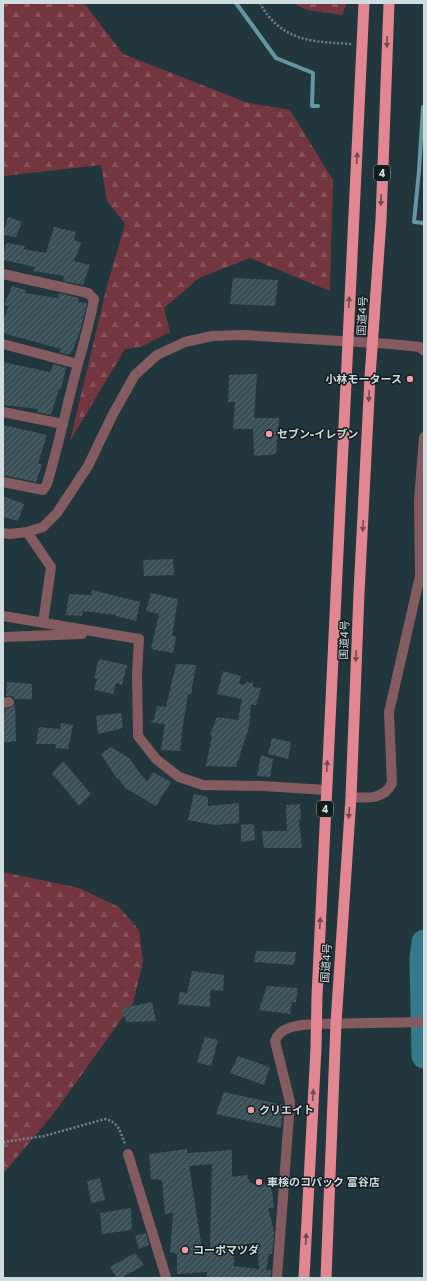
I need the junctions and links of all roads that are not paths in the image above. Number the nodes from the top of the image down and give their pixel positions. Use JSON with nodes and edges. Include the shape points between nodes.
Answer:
{"nodes":[{"id":1,"x":364,"y":3,"type":"edge"},
{"id":2,"x":389,"y":3,"type":"edge"},
{"id":3,"x":3,"y":274,"type":"edge"},
{"id":4,"x":347,"y":341,"type":"junction"},
{"id":5,"x":373,"y":343,"type":"junction"},
{"id":6,"x":3,"y":344,"type":"edge"},
{"id":7,"x":424,"y":351,"type":"edge"},
{"id":8,"x":78,"y":364,"type":"junction"},
{"id":9,"x":3,"y":412,"type":"edge"},
{"id":10,"x":63,"y":424,"type":"junction"},
{"id":11,"x":424,"y":437,"type":"edge"},
{"id":12,"x":3,"y":482,"type":"edge"},
{"id":13,"x":27,"y":532,"type":"junction"},
{"id":14,"x":3,"y":533,"type":"edge"},
{"id":15,"x":3,"y":616,"type":"edge"},
{"id":16,"x":43,"y":623,"type":"junction"},
{"id":17,"x":100,"y":633,"type":"junction"},
{"id":18,"x":3,"y":637,"type":"edge"},
{"id":19,"x":326,"y":790,"type":"junction"},
{"id":20,"x":351,"y":797,"type":"junction"},
{"id":21,"x":424,"y":1022,"type":"edge"},
{"id":22,"x":316,"y":1024,"type":"junction"},
{"id":23,"x":336,"y":1024,"type":"junction"},
{"id":24,"x":128,"y":1154,"type":"road end"},
{"id":25,"x":166,"y":1278,"type":"edge"},
{"id":26,"x":277,"y":1278,"type":"edge"},
{"id":27,"x":304,"y":1278,"type":"edge"},
{"id":28,"x":326,"y":1278,"type":"edge"}],
"edges":[{"from":4,"to":1,"type":"highway","name":"国道4号","number":"4","one_way":true},
{"from":2,"to":5,"type":"highway","name":"国道4号","number":"4","one_way":true,"via":[[381,220]]},
{"from":3,"to":8,"type":"street","via":[[88,293],[94,299]]},
{"from":4,"to":5,"type":"street"},
{"from":4,"to":13,"type":"street","via":[[244,335],[212,336],[185,342],[157,355],[135,375],[88,466],[58,513],[43,527]]},
{"from":19,"to":4,"type":"highway","name":"国道4号","number":"4","one_way":true},
{"from":5,"to":7,"type":"street","via":[[420,347]]},
{"from":5,"to":20,"type":"highway","name":"国道4号","number":"4","one_way":true},
{"from":6,"to":8,"type":"street"},
{"from":8,"to":10,"type":"street"},
{"from":9,"to":10,"type":"street"},
{"from":10,"to":12,"type":"street","via":[[47,484],[43,490]]},
{"from":11,"to":20,"type":"street","via":[[419,501],[420,576],[389,712],[392,783],[388,791],[377,796]]},
{"from":13,"to":14,"type":"street"},
{"from":13,"to":16,"type":"street","via":[[52,567]]},
{"from":15,"to":16,"type":"street"},
{"from":16,"to":17,"type":"street"},
{"from":17,"to":18,"type":"street"},
{"from":17,"to":19,"type":"street","via":[[139,639],[138,736],[156,758],[179,778],[203,785]]},
{"from":22,"to":19,"type":"highway","name":"国道4号","number":"4","one_way":true},
{"from":20,"to":23,"type":"highway","name":"国道4号","number":"4","one_way":true},
{"from":21,"to":23,"type":"street"},
{"from":22,"to":23,"type":"street"},
{"from":22,"to":26,"type":"street","via":[[288,1028],[275,1041],[290,1102]]},
{"from":27,"to":22,"type":"highway","name":"国道4号","number":"4","one_way":true},
{"from":23,"to":28,"type":"highway","name":"国道4号","number":"4"},
{"from":24,"to":25,"type":"street"}]}
